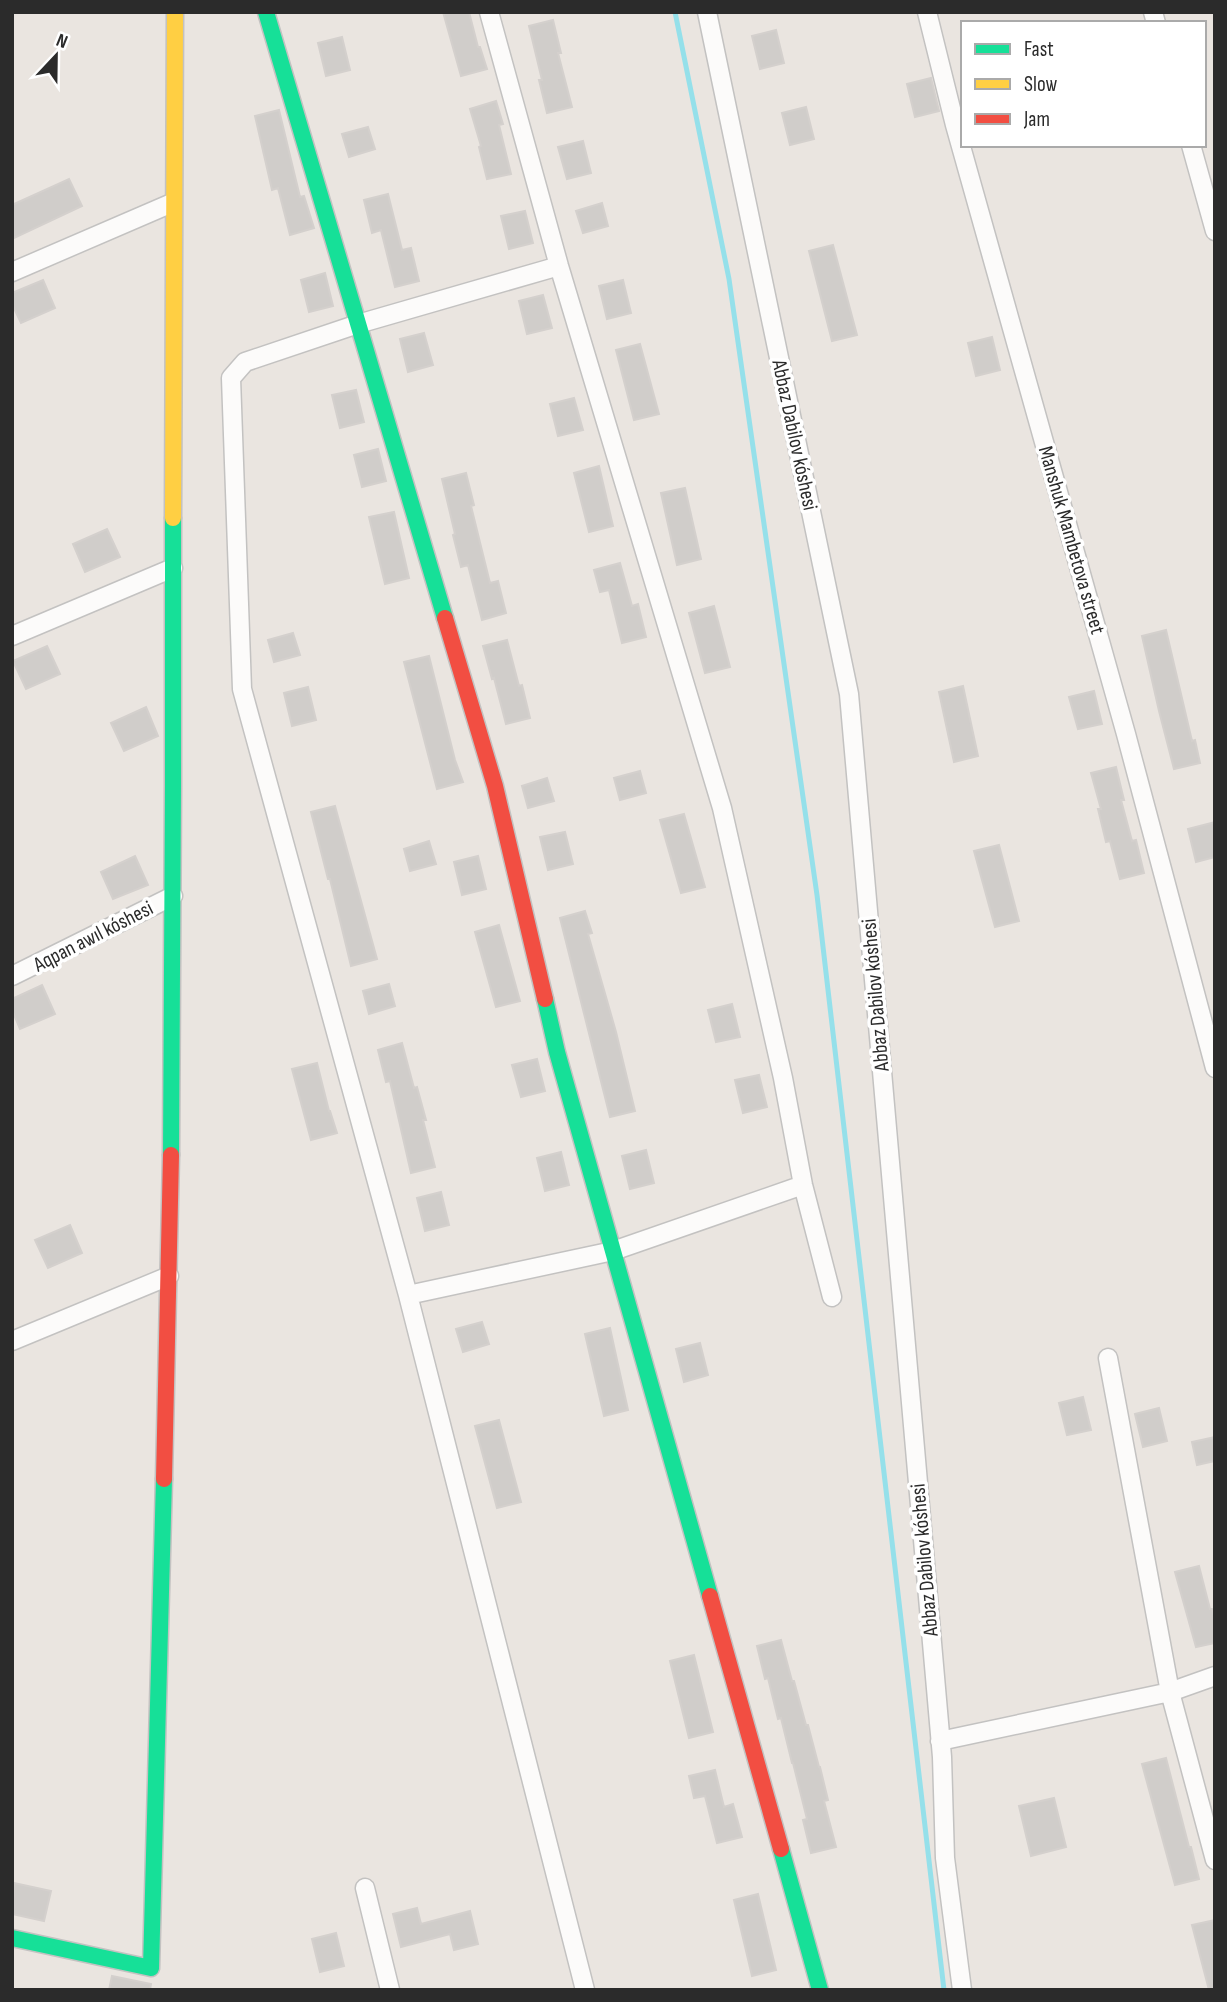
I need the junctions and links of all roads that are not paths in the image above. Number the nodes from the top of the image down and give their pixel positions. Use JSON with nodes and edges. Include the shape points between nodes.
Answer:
{"nodes":[{"id":1,"x":175,"y":12,"type":"edge"},
{"id":2,"x":266,"y":12,"type":"edge"},
{"id":3,"x":489,"y":12,"type":"edge"},
{"id":4,"x":707,"y":12,"type":"edge"},
{"id":5,"x":927,"y":12,"type":"edge"},
{"id":6,"x":1192,"y":147,"type":"edge"},
{"id":7,"x":172,"y":203,"type":"junction"},
{"id":8,"x":1215,"y":231,"type":"edge"},
{"id":9,"x":559,"y":266,"type":"junction"},
{"id":10,"x":12,"y":272,"type":"edge"},
{"id":11,"x":358,"y":324,"type":"junction"},
{"id":12,"x":173,"y":568,"type":"junction"},
{"id":13,"x":12,"y":636,"type":"edge"},
{"id":14,"x":173,"y":895,"type":"junction"},
{"id":15,"x":12,"y":976,"type":"edge"},
{"id":16,"x":1215,"y":1068,"type":"edge"},
{"id":17,"x":803,"y":1185,"type":"junction"},
{"id":18,"x":613,"y":1251,"type":"junction"},
{"id":19,"x":169,"y":1276,"type":"junction"},
{"id":20,"x":408,"y":1295,"type":"junction"},
{"id":21,"x":832,"y":1297,"type":"dead end"},
{"id":22,"x":12,"y":1341,"type":"edge"},
{"id":23,"x":1108,"y":1358,"type":"dead end"},
{"id":24,"x":1215,"y":1676,"type":"edge"},
{"id":25,"x":1170,"y":1692,"type":"junction"},
{"id":26,"x":940,"y":1741,"type":"junction"},
{"id":27,"x":1215,"y":1860,"type":"edge"},
{"id":28,"x":365,"y":1888,"type":"dead end"},
{"id":29,"x":12,"y":1938,"type":"edge"},
{"id":30,"x":390,"y":1990,"type":"edge"},
{"id":31,"x":584,"y":1990,"type":"edge"},
{"id":32,"x":820,"y":1990,"type":"edge"},
{"id":33,"x":962,"y":1990,"type":"edge"}],
"edges":[{"from":1,"to":7,"type":"street"},
{"from":2,"to":11,"type":"street"},
{"from":3,"to":9,"type":"street"},
{"from":4,"to":26,"type":"street","name":"Abbaz Dabilov kóshesi","via":[[849,694]]},
{"from":5,"to":16,"type":"street","name":"Manshuk Mambetova street"},
{"from":6,"to":8,"type":"street"},
{"from":7,"to":10,"type":"street"},
{"from":7,"to":12,"type":"street"},
{"from":9,"to":11,"type":"street"},
{"from":9,"to":17,"type":"street","via":[[722,808]]},
{"from":11,"to":18,"type":"street","via":[[495,786],[557,1052]]},
{"from":11,"to":20,"type":"street","via":[[244,362],[231,378],[242,689]]},
{"from":12,"to":13,"type":"street"},
{"from":12,"to":14,"type":"street"},
{"from":14,"to":15,"type":"street","name":"Aqpan awıl kóshesi"},
{"from":14,"to":19,"type":"street"},
{"from":17,"to":18,"type":"street"},
{"from":17,"to":21,"type":"street"},
{"from":18,"to":20,"type":"street"},
{"from":18,"to":32,"type":"street"},
{"from":19,"to":22,"type":"street"},
{"from":19,"to":29,"type":"street","via":[[151,1968]]},
{"from":20,"to":31,"type":"street"},
{"from":23,"to":25,"type":"street"},
{"from":24,"to":25,"type":"street"},
{"from":25,"to":26,"type":"street"},
{"from":25,"to":27,"type":"street"},
{"from":26,"to":33,"type":"street","name":"Abbaz Dabilov kóshesi","via":[[944,1858]]},
{"from":28,"to":30,"type":"street"}]}
